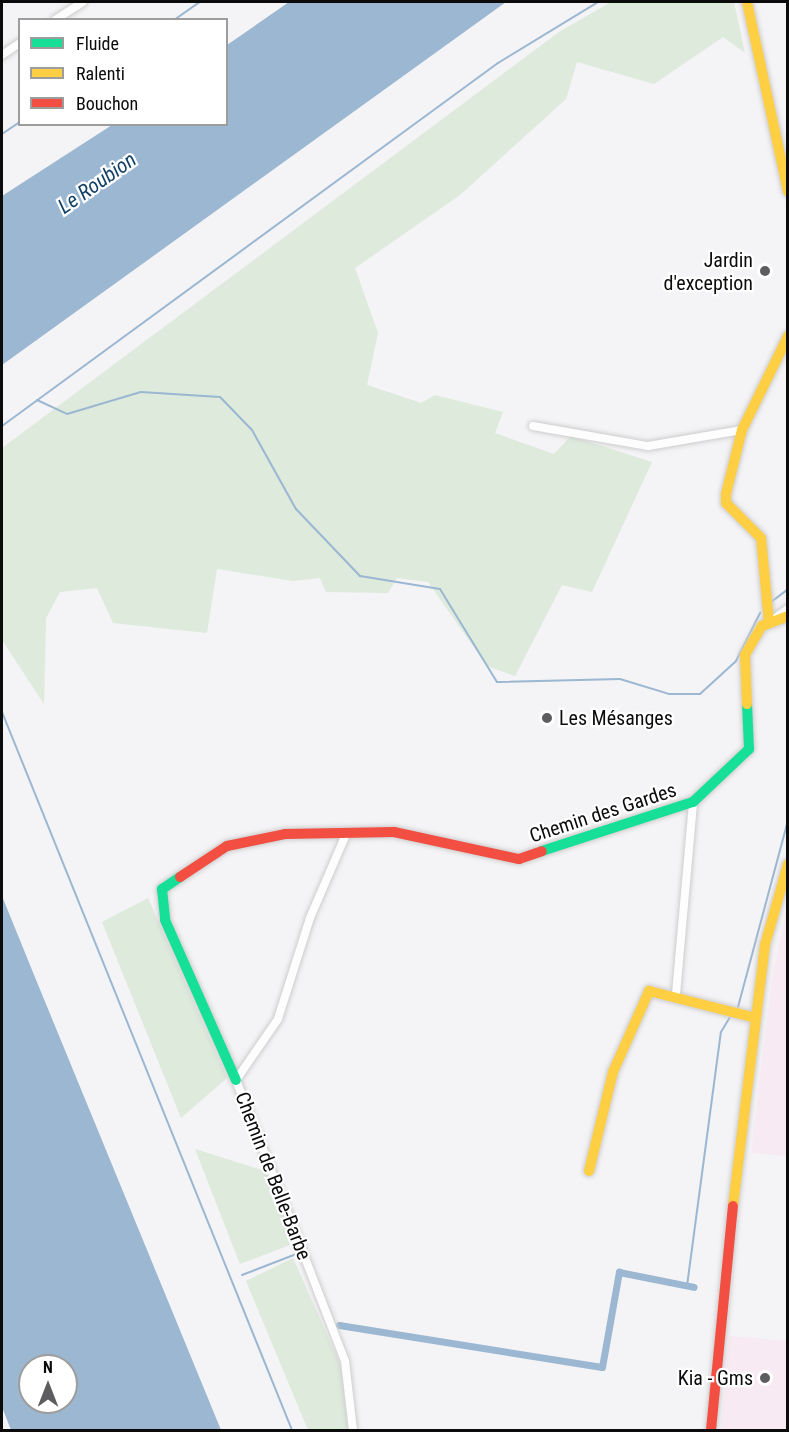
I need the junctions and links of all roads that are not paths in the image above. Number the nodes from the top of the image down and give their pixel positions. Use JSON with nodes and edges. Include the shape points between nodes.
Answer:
{"nodes":[{"id":1,"x":82,"y":2,"type":"edge"},
{"id":2,"x":747,"y":2,"type":"edge"},
{"id":3,"x":58,"y":18,"type":"edge"},
{"id":4,"x":18,"y":44,"type":"edge"},
{"id":5,"x":2,"y":55,"type":"edge"},
{"id":6,"x":788,"y":192,"type":"edge"},
{"id":7,"x":788,"y":336,"type":"edge"},
{"id":8,"x":533,"y":426,"type":"dead end"},
{"id":9,"x":742,"y":430,"type":"junction"},
{"id":10,"x":788,"y":609,"type":"edge"},
{"id":11,"x":788,"y":615,"type":"edge"},
{"id":12,"x":771,"y":620,"type":"junction"},
{"id":13,"x":693,"y":802,"type":"junction"},
{"id":14,"x":347,"y":832,"type":"junction"},
{"id":15,"x":788,"y":864,"type":"edge"},
{"id":16,"x":676,"y":994,"type":"junction"},
{"id":17,"x":756,"y":1018,"type":"junction"},
{"id":18,"x":236,"y":1080,"type":"junction"},
{"id":19,"x":589,"y":1171,"type":"dead end"},
{"id":20,"x":353,"y":1431,"type":"edge"},
{"id":21,"x":711,"y":1431,"type":"edge"}],
"edges":[{"from":1,"to":3,"type":"street"},
{"from":2,"to":6,"type":"street"},
{"from":4,"to":5,"type":"street"},
{"from":7,"to":9,"type":"street"},
{"from":8,"to":9,"type":"street","via":[[648,446]]},
{"from":9,"to":12,"type":"street","via":[[726,503],[761,538]]},
{"from":10,"to":12,"type":"street"},
{"from":11,"to":12,"type":"street"},
{"from":12,"to":13,"type":"street","name":"Chemin des Gardes","via":[[748,644],[743,666],[751,744]]},
{"from":13,"to":14,"type":"street","name":"Chemin des Gardes","via":[[519,859],[408,834]]},
{"from":13,"to":16,"type":"street"},
{"from":14,"to":18,"type":"street","name":"Chemin de Belle-Barbe","via":[[310,918],[278,1019]]},
{"from":14,"to":18,"type":"street","name":"Chemin des Gardes","via":[[285,834],[227,846],[162,889],[165,920]]},
{"from":15,"to":17,"type":"street","via":[[765,945]]},
{"from":16,"to":17,"type":"street"},
{"from":16,"to":19,"type":"street","via":[[657,989],[643,998],[613,1072]]},
{"from":17,"to":21,"type":"street"},
{"from":18,"to":20,"type":"street","name":"Chemin de Belle-Barbe","via":[[345,1360]]}]}
